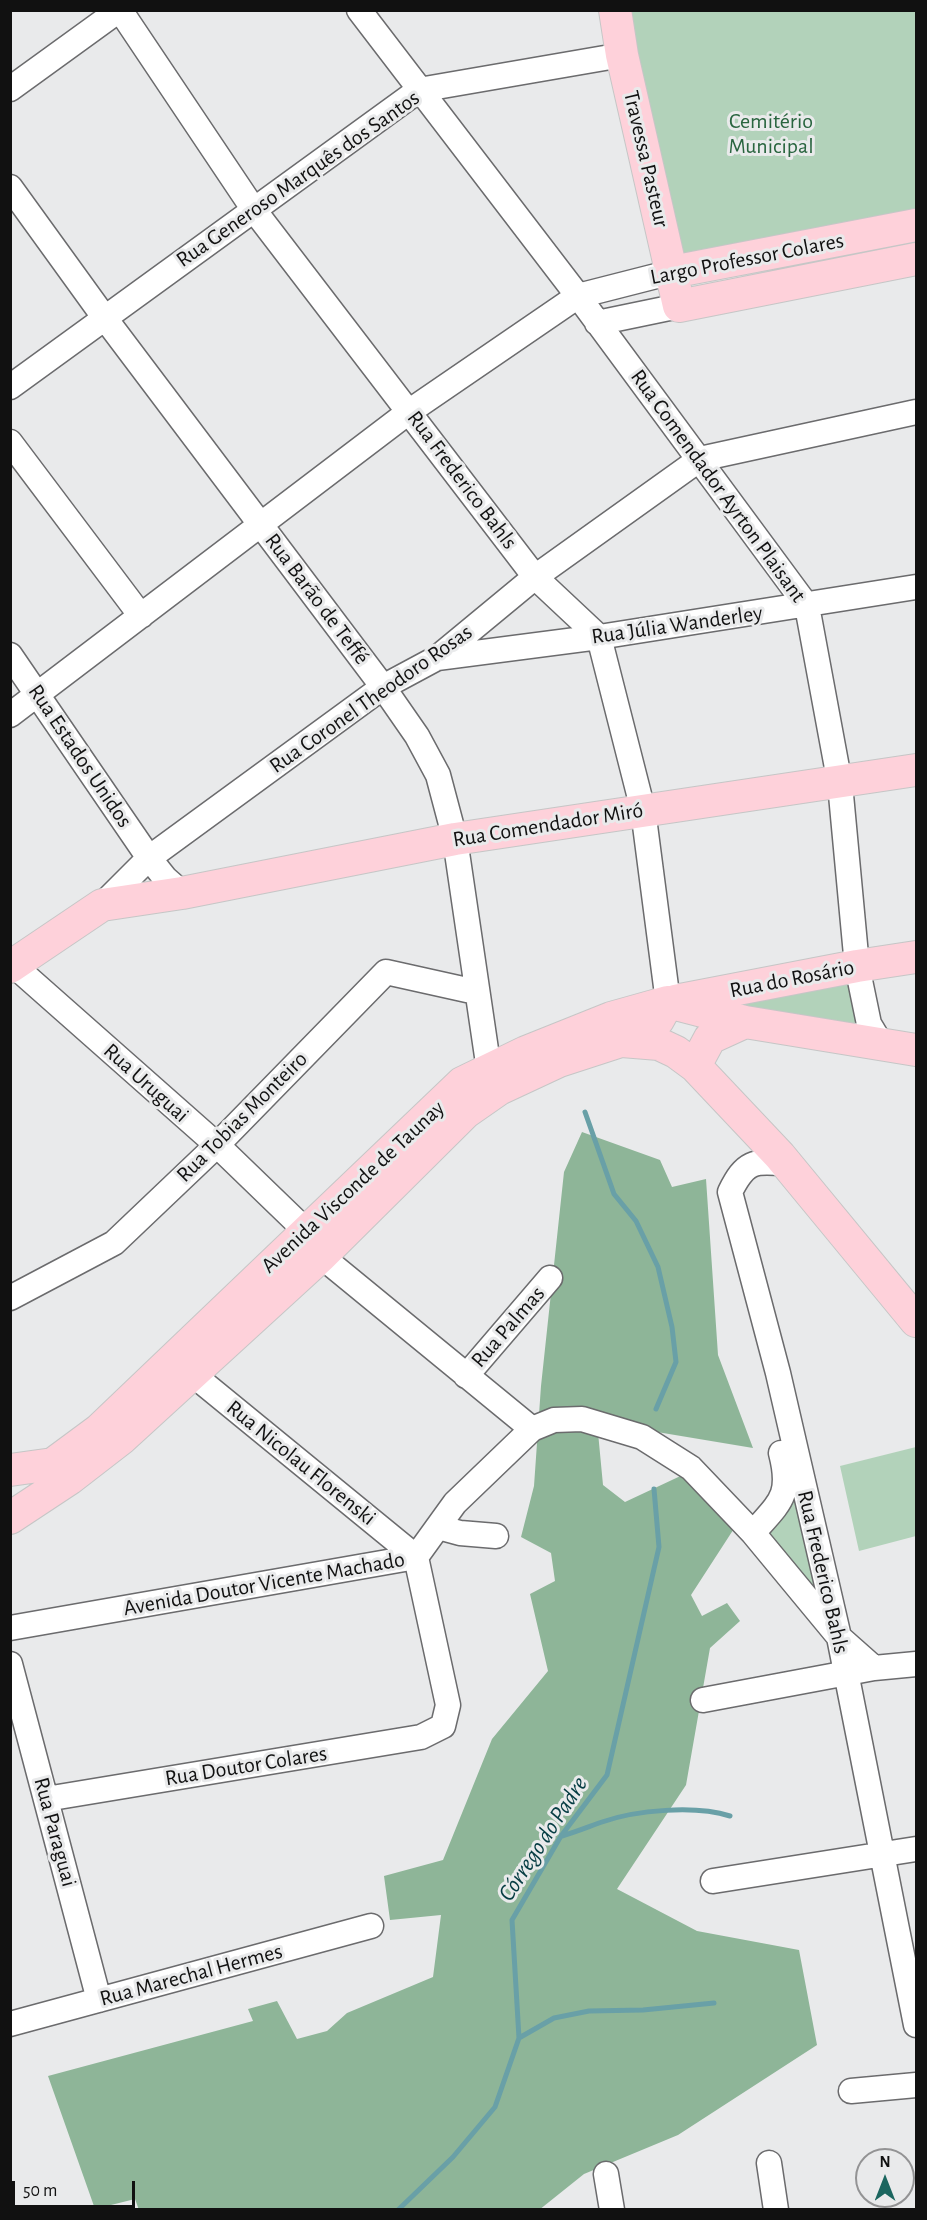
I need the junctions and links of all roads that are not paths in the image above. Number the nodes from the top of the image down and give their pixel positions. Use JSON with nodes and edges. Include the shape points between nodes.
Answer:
{"nodes":[{"id":1,"x":120,"y":10,"type":"edge"},
{"id":2,"x":359,"y":10,"type":"edge"},
{"id":3,"x":615,"y":10,"type":"edge"},
{"id":4,"x":622,"y":55,"type":"junction"},
{"id":5,"x":10,"y":89,"type":"edge"},
{"id":6,"x":420,"y":90,"type":"junction"},
{"id":7,"x":10,"y":187,"type":"edge"},
{"id":8,"x":254,"y":210,"type":"junction"},
{"id":9,"x":916,"y":225,"type":"edge"},
{"id":10,"x":881,"y":232,"type":"junction"},
{"id":11,"x":916,"y":235,"type":"edge"},
{"id":12,"x":818,"y":244,"type":"junction"},
{"id":13,"x":916,"y":259,"type":"edge"},
{"id":14,"x":672,"y":272,"type":"junction"},
{"id":15,"x":801,"y":282,"type":"junction"},
{"id":16,"x":578,"y":296,"type":"junction"},
{"id":17,"x":680,"y":306,"type":"junction"},
{"id":18,"x":104,"y":317,"type":"junction"},
{"id":19,"x":597,"y":323,"type":"junction"},
{"id":20,"x":10,"y":387,"type":"edge"},
{"id":21,"x":410,"y":411,"type":"junction"},
{"id":22,"x":916,"y":412,"type":"edge"},
{"id":23,"x":10,"y":442,"type":"edge"},
{"id":24,"x":700,"y":459,"type":"junction"},
{"id":25,"x":262,"y":525,"type":"junction"},
{"id":26,"x":535,"y":577,"type":"junction"},
{"id":27,"x":916,"y":587,"type":"edge"},
{"id":28,"x":807,"y":606,"type":"junction"},
{"id":29,"x":141,"y":616,"type":"junction"},
{"id":30,"x":599,"y":637,"type":"junction"},
{"id":31,"x":10,"y":655,"type":"edge"},
{"id":32,"x":437,"y":658,"type":"junction"},
{"id":33,"x":383,"y":687,"type":"junction"},
{"id":34,"x":38,"y":693,"type":"junction"},
{"id":35,"x":10,"y":715,"type":"edge"},
{"id":36,"x":916,"y":770,"type":"edge"},
{"id":37,"x":840,"y":783,"type":"junction"},
{"id":38,"x":643,"y":810,"type":"junction"},
{"id":39,"x":454,"y":839,"type":"junction"},
{"id":40,"x":149,"y":858,"type":"junction"},
{"id":41,"x":182,"y":893,"type":"junction"},
{"id":42,"x":102,"y":905,"type":"junction"},
{"id":43,"x":916,"y":957,"type":"edge"},
{"id":44,"x":12,"y":965,"type":"edge"},
{"id":45,"x":857,"y":966,"type":"junction"},
{"id":46,"x":476,"y":992,"type":"junction"},
{"id":47,"x":668,"y":1002,"type":"junction"},
{"id":48,"x":745,"y":1022,"type":"junction"},
{"id":49,"x":622,"y":1041,"type":"junction"},
{"id":50,"x":881,"y":1044,"type":"junction"},
{"id":51,"x":916,"y":1050,"type":"edge"},
{"id":52,"x":695,"y":1066,"type":"junction"},
{"id":53,"x":489,"y":1070,"type":"junction"},
{"id":54,"x":217,"y":1145,"type":"junction"},
{"id":55,"x":786,"y":1164,"type":"junction"},
{"id":56,"x":314,"y":1244,"type":"junction"},
{"id":57,"x":550,"y":1278,"type":"dead end"},
{"id":58,"x":10,"y":1298,"type":"edge"},
{"id":59,"x":916,"y":1321,"type":"edge"},
{"id":60,"x":191,"y":1373,"type":"junction"},
{"id":61,"x":778,"y":1373,"type":"junction"},
{"id":62,"x":466,"y":1376,"type":"junction"},
{"id":63,"x":532,"y":1430,"type":"junction"},
{"id":64,"x":19,"y":1465,"type":"edge"},
{"id":65,"x":10,"y":1518,"type":"edge"},
{"id":66,"x":438,"y":1527,"type":"junction"},
{"id":67,"x":753,"y":1533,"type":"junction"},
{"id":68,"x":496,"y":1536,"type":"dead end"},
{"id":69,"x":416,"y":1557,"type":"junction"},
{"id":70,"x":10,"y":1628,"type":"edge"},
{"id":71,"x":839,"y":1637,"type":"junction"},
{"id":72,"x":10,"y":1664,"type":"edge"},
{"id":73,"x":916,"y":1664,"type":"edge"},
{"id":74,"x":873,"y":1668,"type":"junction"},
{"id":75,"x":846,"y":1675,"type":"junction"},
{"id":76,"x":703,"y":1700,"type":"dead end"},
{"id":77,"x":21,"y":1747,"type":"edge"},
{"id":78,"x":46,"y":1799,"type":"junction"},
{"id":79,"x":916,"y":1849,"type":"edge"},
{"id":80,"x":883,"y":1853,"type":"junction"},
{"id":81,"x":713,"y":1881,"type":"dead end"},
{"id":82,"x":371,"y":1926,"type":"dead end"},
{"id":83,"x":99,"y":2000,"type":"junction"},
{"id":84,"x":10,"y":2024,"type":"edge"},
{"id":85,"x":916,"y":2025,"type":"edge"},
{"id":86,"x":916,"y":2085,"type":"edge"},
{"id":87,"x":851,"y":2091,"type":"dead end"},
{"id":88,"x":769,"y":2163,"type":"dead end"},
{"id":89,"x":606,"y":2174,"type":"dead end"},
{"id":90,"x":612,"y":2210,"type":"edge"},
{"id":91,"x":776,"y":2210,"type":"edge"}],
"edges":[{"from":1,"to":5,"type":"street"},
{"from":1,"to":8,"type":"street","name":"Rua Frederico Bahls"},
{"from":2,"to":6,"type":"street","name":"Rua Comendador Ayrton Plaisant"},
{"from":3,"to":4,"type":"main road","name":"Travessa Pasteur"},
{"from":4,"to":6,"type":"street","name":"Rua Generoso Marquês dos Santos"},
{"from":4,"to":14,"type":"main road","name":"Travessa Pasteur"},
{"from":6,"to":8,"type":"street","name":"Rua Generoso Marquês dos Santos"},
{"from":6,"to":16,"type":"street","name":"Rua Comendador Ayrton Plaisant"},
{"from":7,"to":18,"type":"street","name":"Rua Barão de Teffé"},
{"from":8,"to":18,"type":"street","name":"Rua Generoso Marquês dos Santos"},
{"from":8,"to":21,"type":"street","name":"Rua Frederico Bahls"},
{"from":9,"to":10,"type":"main road","name":"Largo Professor Colares"},
{"from":10,"to":11,"type":"main road"},
{"from":10,"to":12,"type":"main road","name":"Largo Professor Colares"},
{"from":12,"to":14,"type":"main road","name":"Largo Professor Colares"},
{"from":12,"to":15,"type":"main road","via":[[816,263]]},
{"from":13,"to":15,"type":"main road","name":"Largo Professor Colares"},
{"from":14,"to":16,"type":"street","name":"Largo Professor Colares"},
{"from":14,"to":17,"type":"main road","name":"Travessa Pasteur"},
{"from":15,"to":17,"type":"main road","name":"Largo Professor Colares"},
{"from":16,"to":19,"type":"street","name":"Rua Comendador Ayrton Plaisant"},
{"from":16,"to":21,"type":"street"},
{"from":17,"to":19,"type":"street","name":"Largo Professor Colares"},
{"from":18,"to":20,"type":"street","name":"Rua Generoso Marquês dos Santos"},
{"from":18,"to":25,"type":"street","name":"Rua Barão de Teffé"},
{"from":19,"to":24,"type":"street","name":"Rua Comendador Ayrton Plaisant"},
{"from":21,"to":25,"type":"street"},
{"from":21,"to":26,"type":"street","name":"Rua Frederico Bahls"},
{"from":22,"to":24,"type":"street","name":"Rua Coronel Theodoro Rosas"},
{"from":23,"to":29,"type":"street"},
{"from":24,"to":26,"type":"street","name":"Rua Coronel Theodoro Rosas"},
{"from":24,"to":28,"type":"street","name":"Rua Comendador Ayrton Plaisant"},
{"from":25,"to":29,"type":"street"},
{"from":25,"to":33,"type":"street","name":"Rua Barão de Teffé"},
{"from":26,"to":30,"type":"street","name":"Rua Frederico Bahls"},
{"from":26,"to":32,"type":"street","name":"Rua Coronel Theodoro Rosas"},
{"from":27,"to":28,"type":"street","name":"Rua Júlia Wanderley"},
{"from":28,"to":30,"type":"street","name":"Rua Júlia Wanderley"},
{"from":28,"to":37,"type":"street","name":"Rua Comendador Ayrton Plaisant"},
{"from":29,"to":34,"type":"street"},
{"from":30,"to":32,"type":"street","name":"Rua Júlia Wanderley"},
{"from":30,"to":38,"type":"street"},
{"from":31,"to":34,"type":"street","name":"Rua Estados Unidos"},
{"from":32,"to":33,"type":"street","name":"Rua Coronel Theodoro Rosas"},
{"from":33,"to":39,"type":"street","name":"Rua Barão de Teffé","via":[[438,775]]},
{"from":33,"to":40,"type":"street","name":"Rua Coronel Theodoro Rosas"},
{"from":34,"to":35,"type":"street"},
{"from":34,"to":40,"type":"street","name":"Rua Estados Unidos"},
{"from":36,"to":37,"type":"main road","name":"Rua Comendador Miró"},
{"from":37,"to":38,"type":"main road","name":"Rua Comendador Miró"},
{"from":37,"to":45,"type":"street","name":"Rua Comendador Ayrton Plaisant"},
{"from":38,"to":39,"type":"main road","name":"Rua Comendador Miró"},
{"from":38,"to":47,"type":"street"},
{"from":39,"to":41,"type":"main road","name":"Rua Comendador Miró"},
{"from":39,"to":46,"type":"street","name":"Rua Barão de Teffé"},
{"from":40,"to":41,"type":"street"},
{"from":40,"to":42,"type":"street","name":"Rua Coronel Theodoro Rosas"},
{"from":41,"to":42,"type":"main road","name":"Rua Comendador Miró"},
{"from":42,"to":44,"type":"main road","name":"Rua Coronel Theodoro Rosas"},
{"from":43,"to":45,"type":"main road","name":"Rua do Rosário"},
{"from":44,"to":54,"type":"street","name":"Rua Uruguai"},
{"from":45,"to":47,"type":"main road","name":"Rua do Rosário"},
{"from":45,"to":50,"type":"street","name":"Rua Comendador Ayrton Plaisant","via":[[869,1024]]},
{"from":46,"to":53,"type":"street","name":"Rua Barão de Teffé"},
{"from":46,"to":54,"type":"street","name":"Rua Tobias Monteiro","via":[[386,972]]},
{"from":47,"to":48,"type":"main road"},
{"from":47,"to":49,"type":"main road","via":[[651,1027]]},
{"from":47,"to":52,"type":"main road"},
{"from":47,"to":53,"type":"main road","name":"Avenida Visconde de Taunay","via":[[611,1018]]},
{"from":48,"to":50,"type":"main road"},
{"from":48,"to":52,"type":"main road","via":[[710,1038]]},
{"from":49,"to":52,"type":"main road","via":[[658,1044]]},
{"from":49,"to":56,"type":"main road","name":"Avenida Visconde de Taunay","via":[[559,1061],[499,1089],[466,1112]]},
{"from":50,"to":51,"type":"main road"},
{"from":52,"to":55,"type":"main road"},
{"from":53,"to":56,"type":"main road","name":"Avenida Visconde de Taunay","via":[[462,1083]]},
{"from":54,"to":56,"type":"street","name":"Rua Uruguai"},
{"from":54,"to":58,"type":"street","name":"Rua Tobias Monteiro","via":[[114,1243]]},
{"from":55,"to":59,"type":"main road"},
{"from":55,"to":61,"type":"street","name":"Rua Frederico Bahls","via":[[750,1164],[740,1172],[730,1191]]},
{"from":56,"to":60,"type":"main road","name":"Avenida Visconde de Taunay"},
{"from":56,"to":62,"type":"street","name":"Rua Uruguai"},
{"from":56,"to":64,"type":"main road","name":"Avenida Visconde de Taunay","via":[[99,1430],[53,1464]]},
{"from":57,"to":62,"type":"street","name":"Rua Palmas"},
{"from":60,"to":65,"type":"main road","name":"Avenida Visconde de Taunay","via":[[122,1438]]},
{"from":60,"to":69,"type":"street","name":"Rua Nicolau Florenski"},
{"from":61,"to":67,"type":"street","via":[[780,1449],[787,1475],[786,1490]]},
{"from":61,"to":71,"type":"street","name":"Rua Frederico Bahls"},
{"from":62,"to":63,"type":"street","name":"Rua Uruguai"},
{"from":63,"to":66,"type":"street","name":"Avenida Doutor Vicente Machado","via":[[455,1503]]},
{"from":63,"to":67,"type":"street","name":"Avenida Doutor Vicente Machado","via":[[554,1420],[582,1419],[642,1437],[691,1468]]},
{"from":66,"to":68,"type":"street"},
{"from":66,"to":69,"type":"street","name":"Avenida Doutor Vicente Machado"},
{"from":67,"to":71,"type":"street","name":"Avenida Doutor Vicente Machado"},
{"from":69,"to":70,"type":"street","name":"Avenida Doutor Vicente Machado"},
{"from":69,"to":78,"type":"street","name":"Rua Doutor Colares","via":[[448,1705],[443,1726],[422,1737]]},
{"from":71,"to":74,"type":"street","name":"Avenida Doutor Vicente Machado"},
{"from":71,"to":75,"type":"street","name":"Rua Frederico Bahls"},
{"from":72,"to":77,"type":"street","name":"Rua Paraguai"},
{"from":73,"to":74,"type":"street"},
{"from":74,"to":75,"type":"street"},
{"from":75,"to":76,"type":"street"},
{"from":75,"to":80,"type":"street","name":"Rua Frederico Bahls"},
{"from":77,"to":78,"type":"street","name":"Rua Paraguai"},
{"from":78,"to":83,"type":"street","name":"Rua Paraguai"},
{"from":79,"to":80,"type":"street"},
{"from":80,"to":81,"type":"street"},
{"from":80,"to":85,"type":"street","name":"Rua Frederico Bahls"},
{"from":82,"to":83,"type":"street","name":"Rua Marechal Hermes"},
{"from":83,"to":84,"type":"street","name":"Rua Marechal Hermes"},
{"from":86,"to":87,"type":"street"},
{"from":88,"to":91,"type":"street"},
{"from":89,"to":90,"type":"street"}]}
